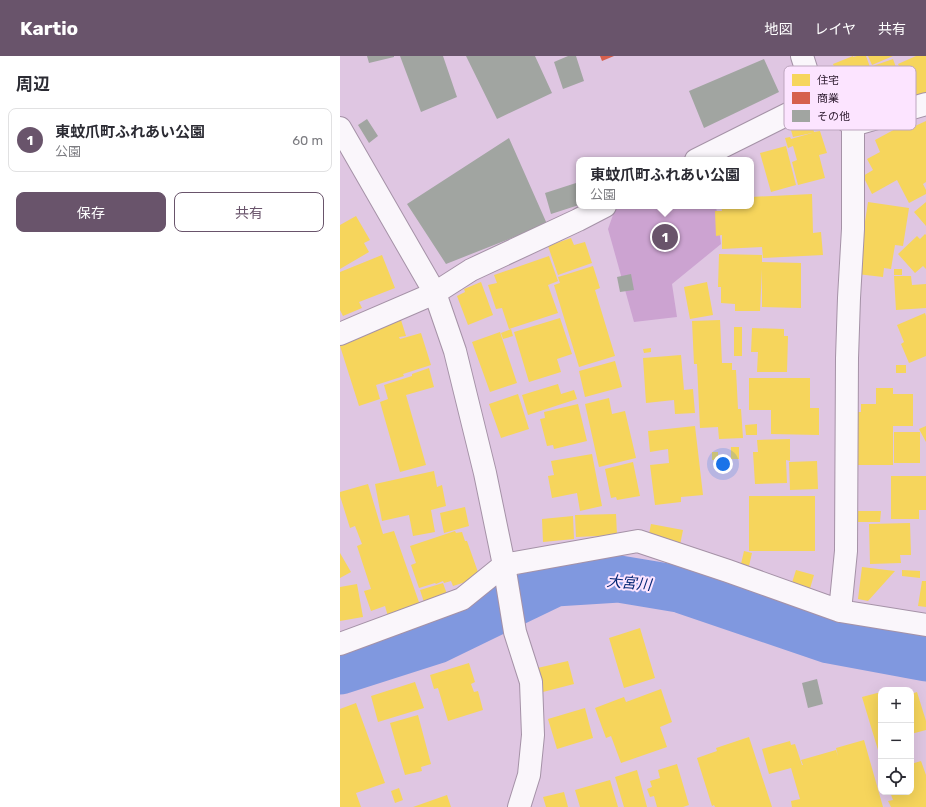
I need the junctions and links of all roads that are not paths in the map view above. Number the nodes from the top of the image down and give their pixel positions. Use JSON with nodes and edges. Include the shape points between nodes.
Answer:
{"nodes":[{"id":1,"x":802,"y":56,"type":"edge"},
{"id":2,"x":805,"y":66,"type":"edge"},
{"id":3,"x":926,"y":104,"type":"edge"},
{"id":4,"x":916,"y":107,"type":"edge"},
{"id":5,"x":784,"y":116,"type":"edge"},
{"id":6,"x":340,"y":128,"type":"edge"},
{"id":7,"x":853,"y":130,"type":"edge"},
{"id":8,"x":702,"y":157,"type":"edge"},
{"id":9,"x":599,"y":209,"type":"edge"},
{"id":10,"x":435,"y":293,"type":"junction"},
{"id":11,"x":340,"y":334,"type":"edge"},
{"id":12,"x":504,"y":565,"type":"junction"},
{"id":13,"x":840,"y":611,"type":"junction"},
{"id":14,"x":926,"y":625,"type":"edge"},
{"id":15,"x":340,"y":644,"type":"edge"},
{"id":16,"x":519,"y":807,"type":"edge"}],
"edges":[{"from":1,"to":2,"type":"street"},
{"from":3,"to":4,"type":"street"},
{"from":5,"to":8,"type":"street"},
{"from":6,"to":10,"type":"street"},
{"from":7,"to":13,"type":"street","via":[[853,229],[847,358],[846,551]]},
{"from":9,"to":10,"type":"street","via":[[471,270]]},
{"from":10,"to":11,"type":"street"},
{"from":10,"to":12,"type":"street","via":[[458,366],[485,473]]},
{"from":12,"to":13,"type":"street","via":[[638,541]]},
{"from":12,"to":15,"type":"street","via":[[462,599]]},
{"from":12,"to":16,"type":"street","via":[[514,632],[531,682],[534,734],[529,774]]},
{"from":13,"to":14,"type":"street"}]}
